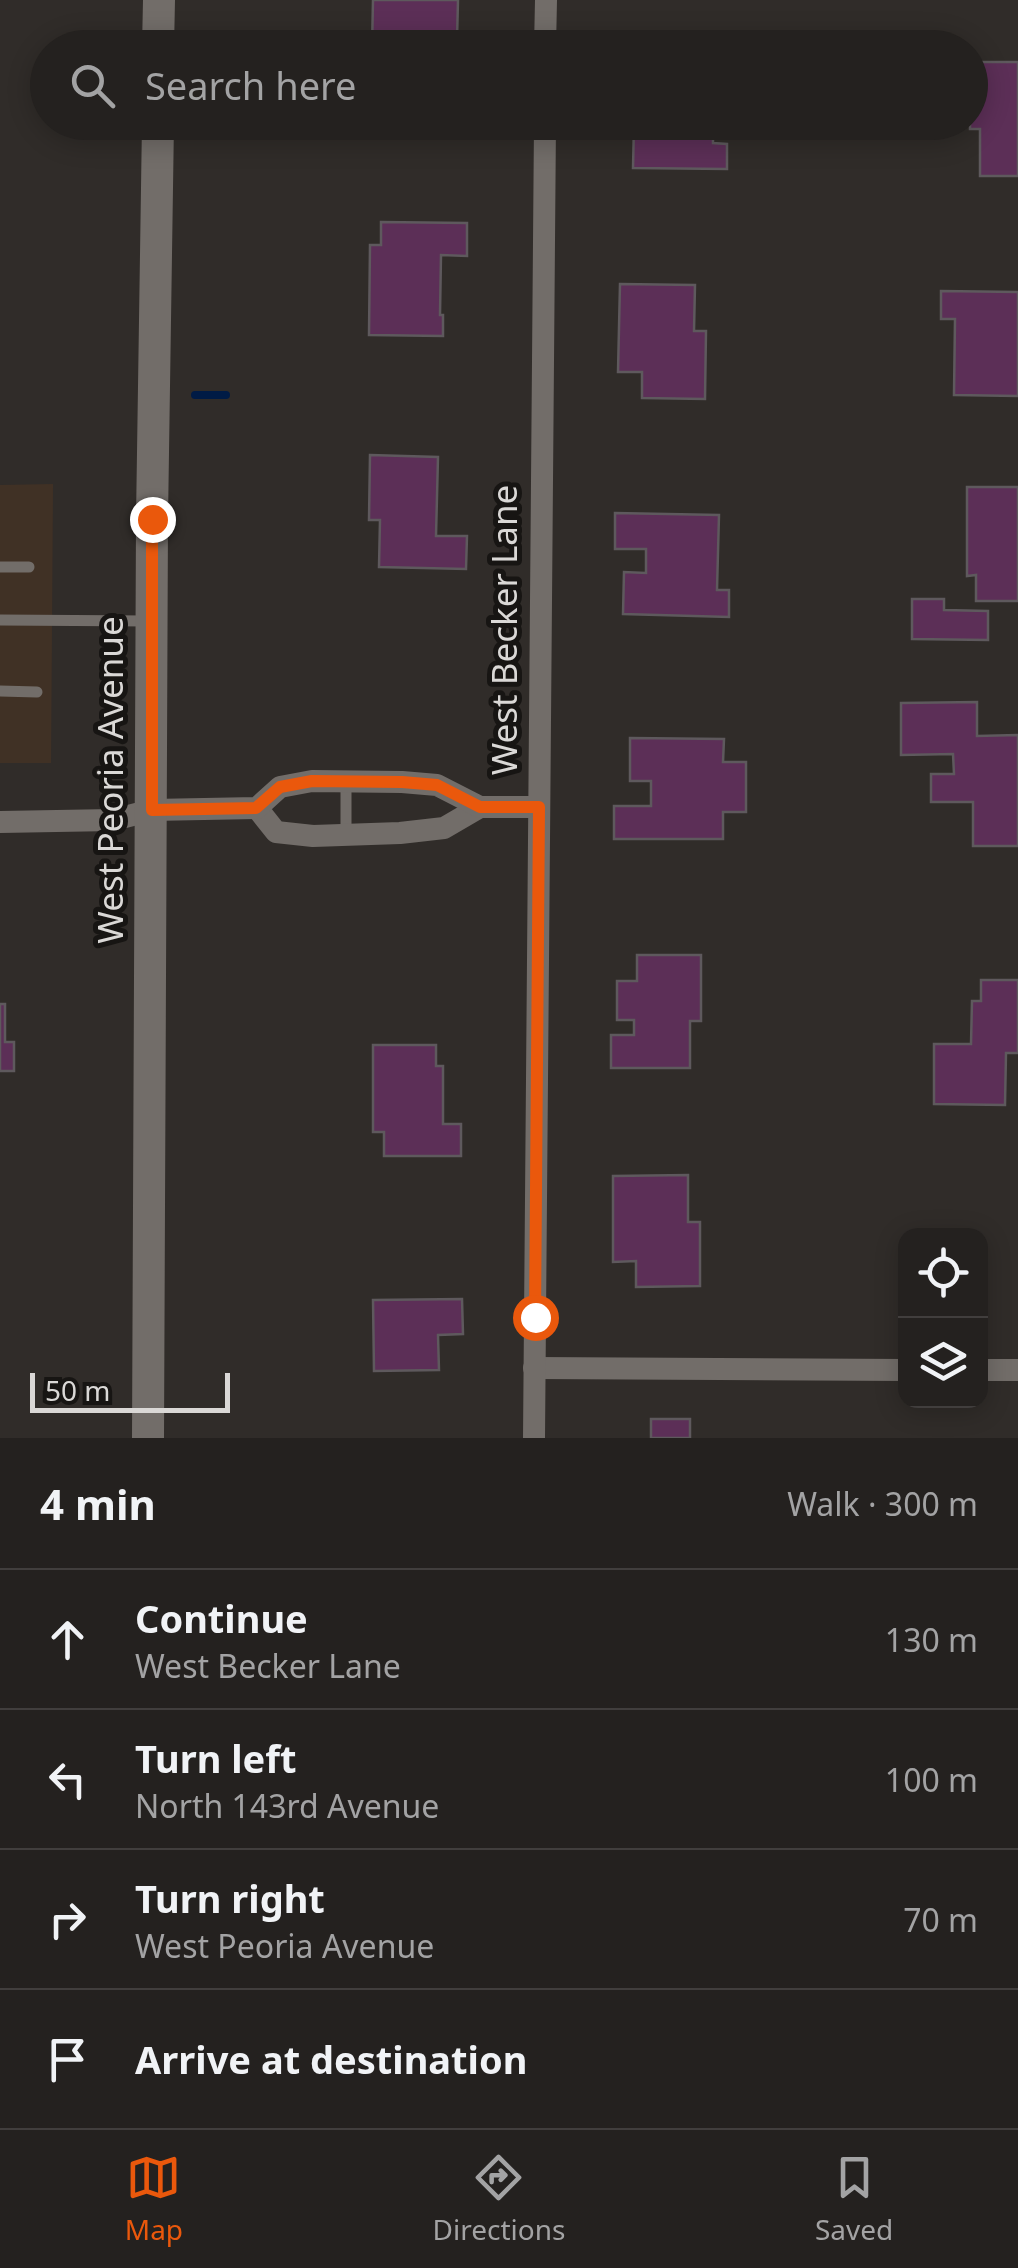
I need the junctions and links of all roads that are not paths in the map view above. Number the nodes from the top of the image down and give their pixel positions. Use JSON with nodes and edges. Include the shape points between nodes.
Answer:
{"nodes":[{"id":1,"x":159,"y":0,"type":"edge"},
{"id":2,"x":546,"y":0,"type":"edge"},
{"id":3,"x":158,"y":30,"type":"edge"},
{"id":4,"x":545,"y":30,"type":"edge"},
{"id":5,"x":158,"y":140,"type":"edge"},
{"id":6,"x":544,"y":140,"type":"edge"},
{"id":7,"x":0,"y":567,"type":"edge"},
{"id":8,"x":30,"y":567,"type":"dead end"},
{"id":9,"x":0,"y":620,"type":"edge"},
{"id":10,"x":152,"y":621,"type":"junction"},
{"id":11,"x":0,"y":691,"type":"edge"},
{"id":12,"x":37,"y":692,"type":"dead end"},
{"id":13,"x":346,"y":781,"type":"junction"},
{"id":14,"x":480,"y":807,"type":"junction"},
{"id":15,"x":539,"y":807,"type":"junction"},
{"id":16,"x":256,"y":808,"type":"junction"},
{"id":17,"x":152,"y":810,"type":"junction"},
{"id":18,"x":0,"y":822,"type":"edge"},
{"id":19,"x":346,"y":834,"type":"junction"},
{"id":20,"x":534,"y":1368,"type":"junction"},
{"id":21,"x":898,"y":1370,"type":"edge"},
{"id":22,"x":988,"y":1370,"type":"edge"},
{"id":23,"x":1018,"y":1370,"type":"edge"},
{"id":24,"x":148,"y":1438,"type":"edge"},
{"id":25,"x":534,"y":1438,"type":"edge"}],
"edges":[{"from":1,"to":3,"type":"main road"},
{"from":2,"to":4,"type":"street"},
{"from":5,"to":10,"type":"main road","name":"West Peoria Avenue"},
{"from":6,"to":15,"type":"street","name":"West Becker Lane"},
{"from":7,"to":8,"type":"lane"},
{"from":9,"to":10,"type":"lane"},
{"from":10,"to":17,"type":"main road","name":"West Peoria Avenue"},
{"from":11,"to":12,"type":"lane"},
{"from":13,"to":14,"type":"street","via":[[437,785]]},
{"from":13,"to":16,"type":"street","via":[[280,787]]},
{"from":13,"to":19,"type":"lane"},
{"from":14,"to":15,"type":"street"},
{"from":14,"to":19,"type":"street","via":[[444,828]]},
{"from":15,"to":20,"type":"street","name":"West Becker Lane"},
{"from":16,"to":17,"type":"street"},
{"from":16,"to":19,"type":"street","via":[[276,832]]},
{"from":17,"to":18,"type":"street","via":[[113,820]]},
{"from":17,"to":24,"type":"main road","name":"West Peoria Avenue"},
{"from":20,"to":21,"type":"street"},
{"from":20,"to":25,"type":"street","name":"West Becker Lane"},
{"from":22,"to":23,"type":"street"}]}
